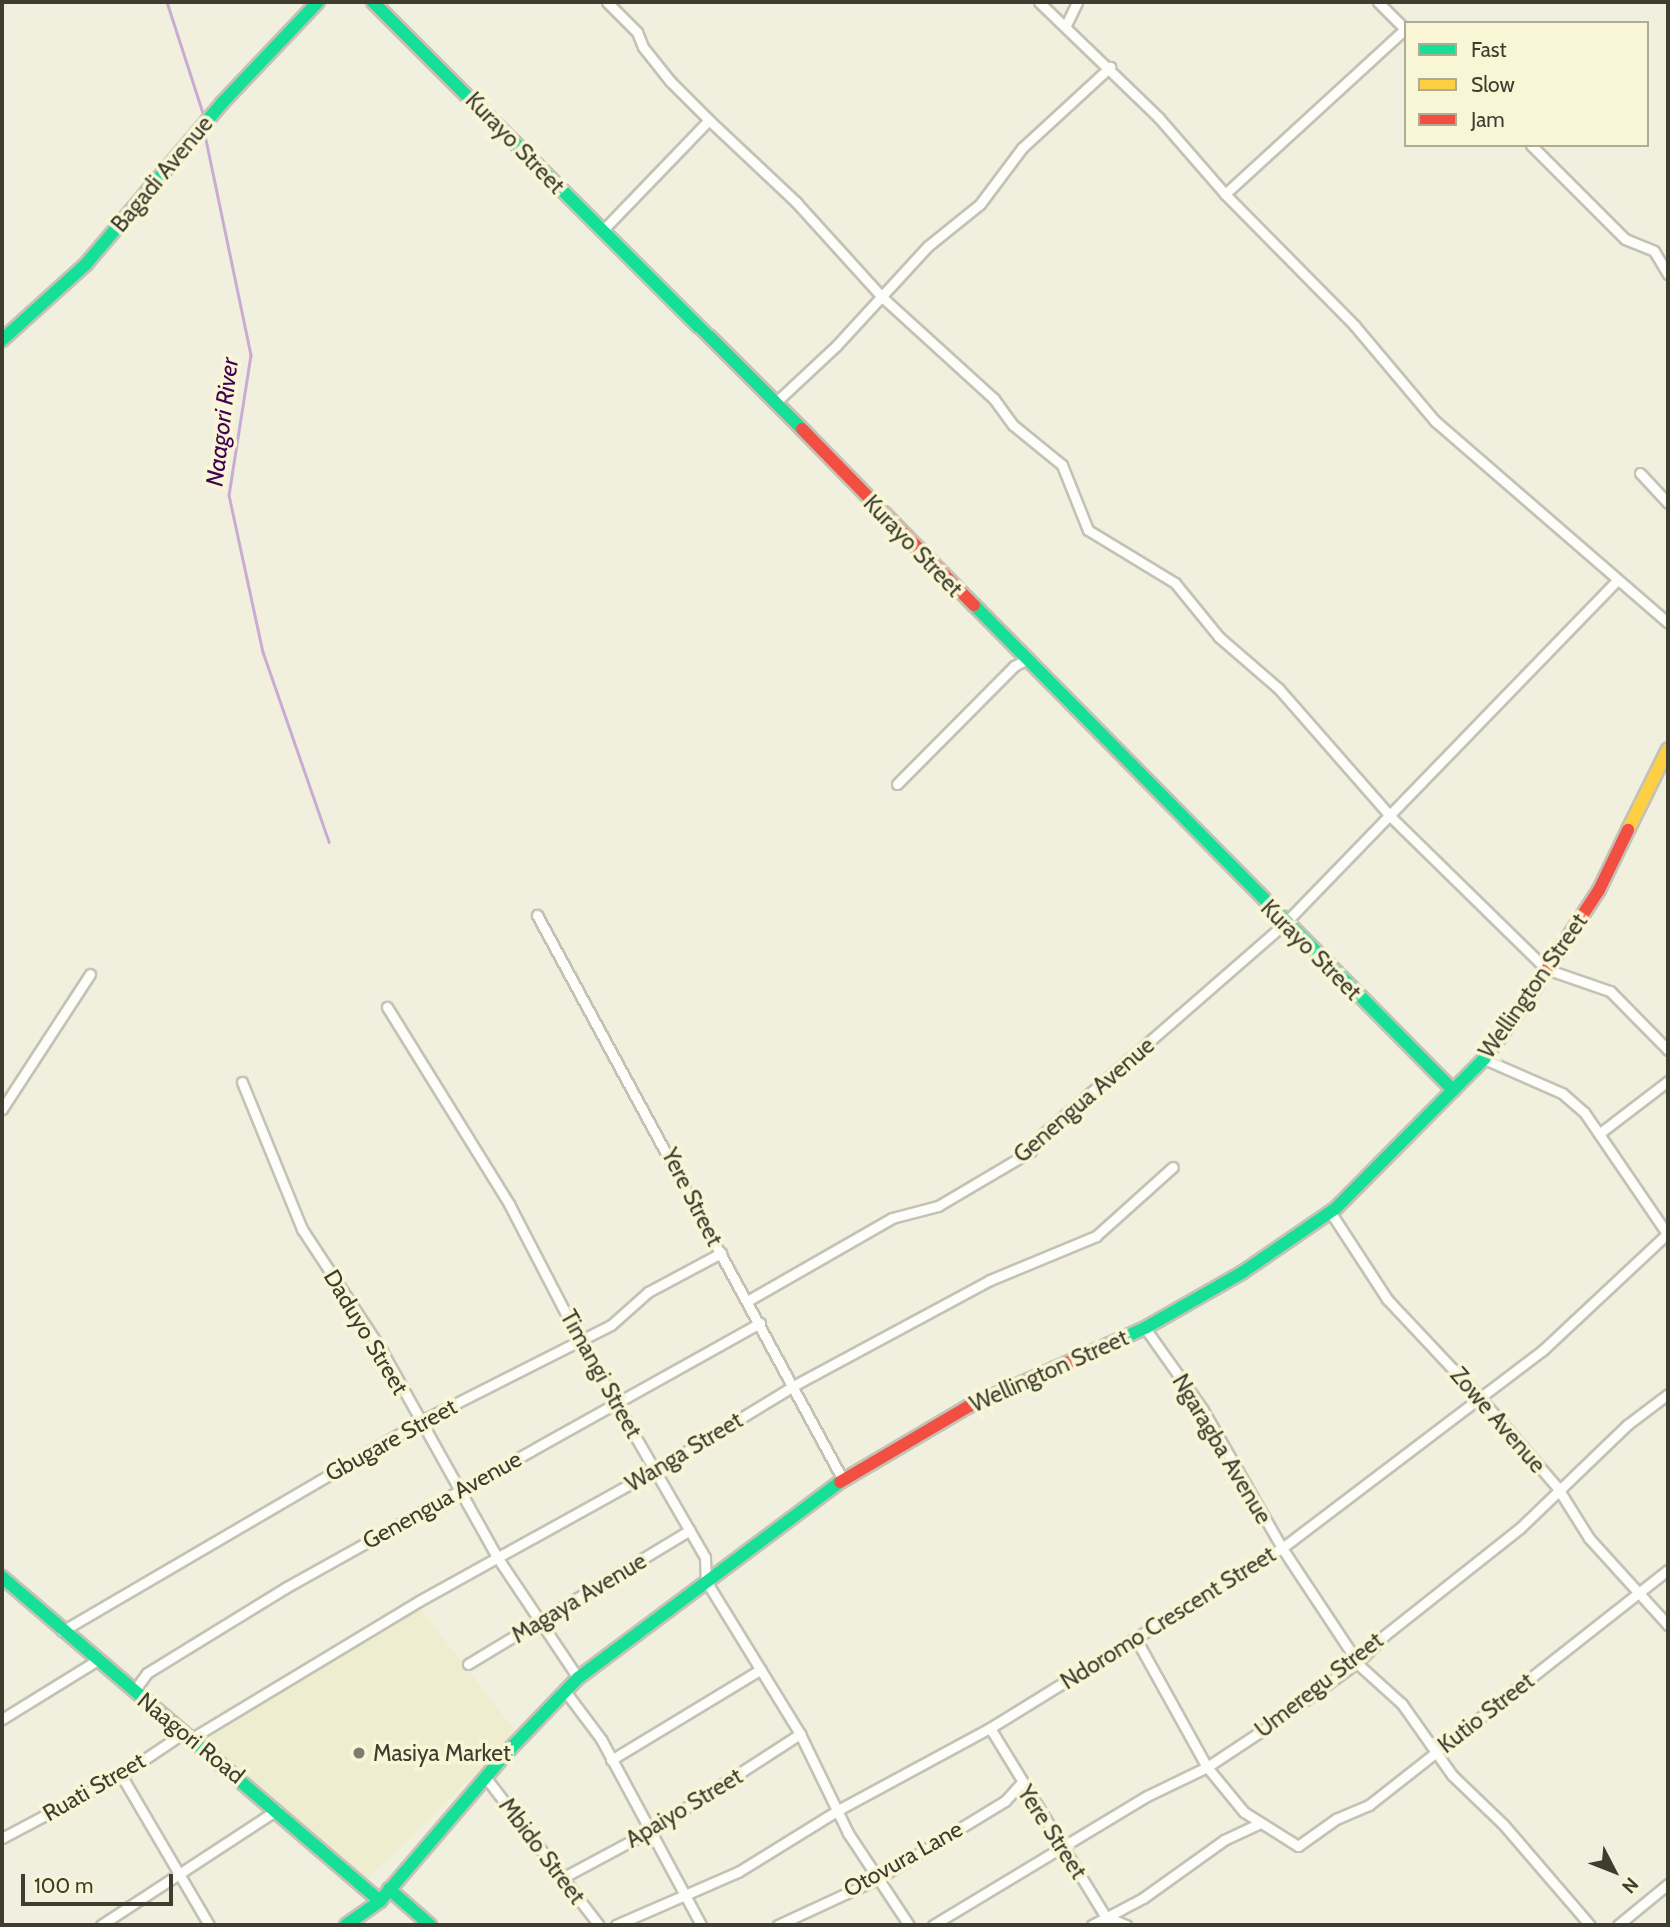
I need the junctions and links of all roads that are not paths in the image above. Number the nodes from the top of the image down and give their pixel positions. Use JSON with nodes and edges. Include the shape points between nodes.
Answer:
{"nodes":[{"id":1,"x":318,"y":2,"type":"edge"},
{"id":2,"x":373,"y":2,"type":"edge"},
{"id":3,"x":607,"y":2,"type":"edge"},
{"id":4,"x":1039,"y":2,"type":"edge"},
{"id":5,"x":1077,"y":2,"type":"edge"},
{"id":6,"x":1378,"y":2,"type":"edge"},
{"id":7,"x":1066,"y":25,"type":"junction"},
{"id":8,"x":1404,"y":29,"type":"edge"},
{"id":9,"x":1404,"y":31,"type":"edge"},
{"id":10,"x":1110,"y":67,"type":"junction"},
{"id":11,"x":709,"y":120,"type":"junction"},
{"id":12,"x":1533,"y":147,"type":"edge"},
{"id":13,"x":1225,"y":194,"type":"junction"},
{"id":14,"x":602,"y":231,"type":"junction"},
{"id":15,"x":1668,"y":274,"type":"edge"},
{"id":16,"x":882,"y":297,"type":"junction"},
{"id":17,"x":2,"y":340,"type":"edge"},
{"id":18,"x":776,"y":402,"type":"junction"},
{"id":19,"x":1640,"y":472,"type":"dead end"},
{"id":20,"x":1668,"y":503,"type":"edge"},
{"id":21,"x":1616,"y":582,"type":"junction"},
{"id":22,"x":1668,"y":623,"type":"edge"},
{"id":23,"x":1026,"y":660,"type":"junction"},
{"id":24,"x":1668,"y":748,"type":"edge"},
{"id":25,"x":897,"y":784,"type":"dead end"},
{"id":26,"x":1391,"y":817,"type":"junction"},
{"id":27,"x":537,"y":915,"type":"dead end"},
{"id":28,"x":1285,"y":923,"type":"junction"},
{"id":29,"x":1546,"y":969,"type":"junction"},
{"id":30,"x":90,"y":974,"type":"dead end"},
{"id":31,"x":387,"y":1007,"type":"dead end"},
{"id":32,"x":1668,"y":1050,"type":"edge"},
{"id":33,"x":1484,"y":1059,"type":"junction"},
{"id":34,"x":1668,"y":1081,"type":"edge"},
{"id":35,"x":242,"y":1082,"type":"dead end"},
{"id":36,"x":1453,"y":1090,"type":"junction"},
{"id":37,"x":2,"y":1109,"type":"edge"},
{"id":38,"x":1600,"y":1133,"type":"junction"},
{"id":39,"x":1173,"y":1167,"type":"dead end"},
{"id":40,"x":1331,"y":1213,"type":"junction"},
{"id":41,"x":1668,"y":1234,"type":"edge"},
{"id":42,"x":721,"y":1253,"type":"junction"},
{"id":43,"x":749,"y":1300,"type":"junction"},
{"id":44,"x":760,"y":1323,"type":"junction"},
{"id":45,"x":1145,"y":1328,"type":"junction"},
{"id":46,"x":579,"y":1339,"type":"junction"},
{"id":47,"x":795,"y":1385,"type":"junction"},
{"id":48,"x":1668,"y":1394,"type":"edge"},
{"id":49,"x":1481,"y":1399,"type":"junction"},
{"id":50,"x":618,"y":1402,"type":"junction"},
{"id":51,"x":419,"y":1422,"type":"junction"},
{"id":52,"x":654,"y":1471,"type":"junction"},
{"id":53,"x":844,"y":1480,"type":"junction"},
{"id":54,"x":1559,"y":1490,"type":"junction"},
{"id":55,"x":457,"y":1492,"type":"junction"},
{"id":56,"x":690,"y":1530,"type":"junction"},
{"id":57,"x":1282,"y":1548,"type":"junction"},
{"id":58,"x":497,"y":1557,"type":"junction"},
{"id":59,"x":1668,"y":1570,"type":"edge"},
{"id":60,"x":2,"y":1577,"type":"edge"},
{"id":61,"x":706,"y":1581,"type":"junction"},
{"id":62,"x":1641,"y":1591,"type":"junction"},
{"id":63,"x":539,"y":1623,"type":"junction"},
{"id":64,"x":1668,"y":1625,"type":"edge"},
{"id":65,"x":62,"y":1631,"type":"junction"},
{"id":66,"x":1136,"y":1639,"type":"junction"},
{"id":67,"x":96,"y":1661,"type":"junction"},
{"id":68,"x":1359,"y":1662,"type":"junction"},
{"id":69,"x":468,"y":1664,"type":"dead end"},
{"id":70,"x":761,"y":1669,"type":"junction"},
{"id":71,"x":578,"y":1678,"type":"junction"},
{"id":72,"x":134,"y":1691,"type":"junction"},
{"id":73,"x":565,"y":1691,"type":"junction"},
{"id":74,"x":2,"y":1719,"type":"edge"},
{"id":75,"x":990,"y":1728,"type":"junction"},
{"id":76,"x":800,"y":1734,"type":"junction"},
{"id":77,"x":188,"y":1735,"type":"junction"},
{"id":78,"x":1436,"y":1752,"type":"junction"},
{"id":79,"x":611,"y":1760,"type":"junction"},
{"id":80,"x":1207,"y":1767,"type":"junction"},
{"id":81,"x":121,"y":1775,"type":"junction"},
{"id":82,"x":486,"y":1777,"type":"junction"},
{"id":83,"x":1021,"y":1783,"type":"junction"},
{"id":84,"x":840,"y":1809,"type":"junction"},
{"id":85,"x":277,"y":1810,"type":"junction"},
{"id":86,"x":1259,"y":1824,"type":"junction"},
{"id":87,"x":650,"y":1831,"type":"junction"},
{"id":88,"x":2,"y":1838,"type":"edge"},
{"id":89,"x":1063,"y":1846,"type":"junction"},
{"id":90,"x":178,"y":1872,"type":"junction"},
{"id":91,"x":564,"y":1877,"type":"junction"},
{"id":92,"x":877,"y":1880,"type":"junction"},
{"id":93,"x":1668,"y":1884,"type":"edge"},
{"id":94,"x":390,"y":1889,"type":"junction"},
{"id":95,"x":685,"y":1896,"type":"junction"},
{"id":96,"x":380,"y":1900,"type":"junction"},
{"id":97,"x":1106,"y":1917,"type":"junction"},
{"id":98,"x":101,"y":1925,"type":"edge"},
{"id":99,"x":209,"y":1925,"type":"edge"},
{"id":100,"x":346,"y":1925,"type":"edge"},
{"id":101,"x":430,"y":1925,"type":"edge"},
{"id":102,"x":599,"y":1925,"type":"edge"},
{"id":103,"x":616,"y":1925,"type":"edge"},
{"id":104,"x":701,"y":1925,"type":"edge"},
{"id":105,"x":778,"y":1925,"type":"edge"},
{"id":106,"x":909,"y":1925,"type":"edge"},
{"id":107,"x":933,"y":1925,"type":"edge"},
{"id":108,"x":1092,"y":1925,"type":"edge"},
{"id":109,"x":1126,"y":1925,"type":"edge"},
{"id":110,"x":1590,"y":1925,"type":"edge"},
{"id":111,"x":1618,"y":1925,"type":"edge"}],
"edges":[{"from":1,"to":17,"type":"street","name":"Bagadi Avenue","via":[[222,103],[86,264]]},
{"from":2,"to":14,"type":"street","name":"Kurayo Street"},
{"from":3,"to":11,"type":"street","via":[[636,32],[642,47],[670,81]]},
{"from":4,"to":7,"type":"street"},
{"from":5,"to":7,"type":"street"},
{"from":6,"to":8,"type":"street"},
{"from":7,"to":10,"type":"street"},
{"from":9,"to":13,"type":"street"},
{"from":10,"to":13,"type":"street"},
{"from":10,"to":16,"type":"street","via":[[1022,148],[980,204],[928,246]]},
{"from":11,"to":14,"type":"street"},
{"from":11,"to":16,"type":"street","via":[[796,202]]},
{"from":12,"to":15,"type":"street","via":[[1625,239],[1654,251]]},
{"from":13,"to":21,"type":"street","via":[[1355,326],[1435,421]]},
{"from":14,"to":18,"type":"street","name":"Kurayo Street"},
{"from":16,"to":18,"type":"street"},
{"from":16,"to":26,"type":"street","via":[[993,399],[1013,425],[1062,465],[1088,530],[1175,583],[1219,636],[1279,689]]},
{"from":18,"to":23,"type":"street","name":"Kurayo Street"},
{"from":19,"to":20,"type":"street"},
{"from":21,"to":22,"type":"street"},
{"from":21,"to":26,"type":"street","name":"Genengua Avenue"},
{"from":23,"to":25,"type":"street","via":[[1014,666]]},
{"from":23,"to":28,"type":"street","name":"Kurayo Street"},
{"from":24,"to":29,"type":"street","name":"Wellington Street","via":[[1599,890]]},
{"from":26,"to":28,"type":"street","name":"Genengua Avenue"},
{"from":26,"to":29,"type":"street"},
{"from":27,"to":42,"type":"street","name":"Yere Street"},
{"from":28,"to":36,"type":"street","name":"Kurayo Street"},
{"from":28,"to":43,"type":"street","name":"Genengua Avenue","via":[[1041,1136],[1031,1151],[938,1206],[892,1218]]},
{"from":29,"to":32,"type":"street","via":[[1610,991]]},
{"from":29,"to":33,"type":"street","name":"Wellington Street"},
{"from":30,"to":37,"type":"street"},
{"from":31,"to":46,"type":"street","name":"Timangi Street","via":[[497,1183]]},
{"from":33,"to":36,"type":"street","name":"Wellington Street"},
{"from":33,"to":38,"type":"street","via":[[1562,1093]]},
{"from":34,"to":38,"type":"street"},
{"from":35,"to":51,"type":"street","name":"Daduyo Street","via":[[302,1229],[382,1351]]},
{"from":36,"to":40,"type":"street","name":"Wellington Street"},
{"from":38,"to":41,"type":"street"},
{"from":39,"to":47,"type":"street","name":"Wanga Street","via":[[1096,1236],[990,1280]]},
{"from":40,"to":45,"type":"street","name":"Wellington Street","via":[[1243,1272]]},
{"from":40,"to":49,"type":"street","name":"Zowe Avenue","via":[[1387,1299]]},
{"from":41,"to":49,"type":"street","name":"Ndoromo Crescent Street","via":[[1543,1350]]},
{"from":42,"to":43,"type":"street","name":"Yere Street"},
{"from":42,"to":46,"type":"street","name":"Gbugare Street","via":[[648,1292],[611,1325]]},
{"from":43,"to":44,"type":"street","name":"Yere Street"},
{"from":44,"to":47,"type":"street","name":"Yere Street"},
{"from":44,"to":50,"type":"street","name":"Genengua Avenue"},
{"from":45,"to":53,"type":"street","name":"Wellington Street","via":[[1000,1390]]},
{"from":45,"to":57,"type":"street","name":"Ngaragba Avenue","via":[[1203,1410]]},
{"from":46,"to":50,"type":"street","name":"Timangi Street"},
{"from":46,"to":51,"type":"street","name":"Gbugare Street"},
{"from":47,"to":52,"type":"street","name":"Wanga Street"},
{"from":47,"to":53,"type":"street","name":"Yere Street"},
{"from":48,"to":54,"type":"street","name":"Umeregu Street","via":[[1627,1424]]},
{"from":49,"to":54,"type":"street","name":"Zowe Avenue"},
{"from":49,"to":57,"type":"street","name":"Ndoromo Crescent Street"},
{"from":50,"to":52,"type":"street","name":"Timangi Street"},
{"from":50,"to":55,"type":"street","name":"Genengua Avenue"},
{"from":51,"to":55,"type":"street","name":"Daduyo Street"},
{"from":51,"to":65,"type":"street","name":"Gbugare Street"},
{"from":52,"to":56,"type":"street","name":"Timangi Street"},
{"from":52,"to":58,"type":"street","name":"Wanga Street"},
{"from":53,"to":61,"type":"street","name":"Wellington Street"},
{"from":54,"to":62,"type":"street","name":"Zowe Avenue","via":[[1589,1538]]},
{"from":54,"to":68,"type":"street","name":"Umeregu Street"},
{"from":55,"to":58,"type":"street","name":"Daduyo Street"},
{"from":55,"to":72,"type":"street","name":"Genengua Avenue","via":[[147,1673]]},
{"from":56,"to":61,"type":"street","name":"Timangi Street","via":[[705,1558]]},
{"from":56,"to":63,"type":"street","name":"Magaya Avenue"},
{"from":57,"to":66,"type":"street","name":"Ndoromo Crescent Street"},
{"from":57,"to":68,"type":"street","name":"Ngaragba Avenue"},
{"from":58,"to":63,"type":"street","name":"Daduyo Street"},
{"from":58,"to":77,"type":"street","name":"Wanga Street"},
{"from":59,"to":62,"type":"street","name":"Kutio Street"},
{"from":60,"to":65,"type":"street","name":"Naagori Road"},
{"from":61,"to":70,"type":"street","name":"Timangi Street"},
{"from":61,"to":71,"type":"street","name":"Wellington Street"},
{"from":62,"to":64,"type":"street","name":"Zowe Avenue"},
{"from":62,"to":78,"type":"street","name":"Kutio Street"},
{"from":63,"to":69,"type":"street","name":"Magaya Avenue"},
{"from":63,"to":71,"type":"street","name":"Daduyo Street"},
{"from":65,"to":67,"type":"street","name":"Naagori Road"},
{"from":66,"to":75,"type":"street","name":"Ndoromo Crescent Street"},
{"from":66,"to":80,"type":"street"},
{"from":67,"to":72,"type":"street","name":"Naagori Road"},
{"from":67,"to":74,"type":"street"},
{"from":68,"to":78,"type":"street","name":"Ngaragba Avenue","via":[[1402,1704]]},
{"from":68,"to":80,"type":"street","name":"Umeregu Street"},
{"from":70,"to":76,"type":"street","name":"Timangi Street"},
{"from":70,"to":79,"type":"street"},
{"from":71,"to":73,"type":"street","name":"Wellington Street"},
{"from":72,"to":77,"type":"street","name":"Naagori Road"},
{"from":73,"to":79,"type":"street"},
{"from":73,"to":82,"type":"street","name":"Wellington Street"},
{"from":75,"to":83,"type":"street","name":"Yere Street"},
{"from":75,"to":84,"type":"street","name":"Ndoromo Crescent Street"},
{"from":76,"to":84,"type":"street","name":"Timangi Street"},
{"from":76,"to":87,"type":"street","name":"Apaiyo Street"},
{"from":77,"to":81,"type":"street","name":"Ruati Street"},
{"from":77,"to":85,"type":"street","name":"Naagori Road"},
{"from":78,"to":86,"type":"street","name":"Kutio Street","via":[[1368,1805],[1336,1819],[1298,1846]]},
{"from":78,"to":110,"type":"street","name":"Ngaragba Avenue"},
{"from":79,"to":87,"type":"street"},
{"from":80,"to":86,"type":"street"},
{"from":80,"to":89,"type":"street","name":"Umeregu Street"},
{"from":81,"to":88,"type":"street","name":"Ruati Street"},
{"from":81,"to":90,"type":"street"},
{"from":82,"to":91,"type":"street","name":"Mbido Street"},
{"from":82,"to":94,"type":"street","name":"Wellington Street"},
{"from":83,"to":89,"type":"street","name":"Yere Street"},
{"from":83,"to":92,"type":"street","name":"Otovura Lane","via":[[1005,1801]]},
{"from":84,"to":92,"type":"street","name":"Timangi Street","via":[[848,1833]]},
{"from":84,"to":95,"type":"street","name":"Ndoromo Crescent Street","via":[[738,1872]]},
{"from":85,"to":90,"type":"street"},
{"from":85,"to":96,"type":"street","name":"Naagori Road"},
{"from":86,"to":97,"type":"street","via":[[1234,1833],[1143,1898]]},
{"from":87,"to":91,"type":"street","name":"Apaiyo Street"},
{"from":87,"to":95,"type":"street"},
{"from":89,"to":97,"type":"street","name":"Yere Street"},
{"from":89,"to":107,"type":"street","name":"Umeregu Street"},
{"from":90,"to":98,"type":"street"},
{"from":90,"to":99,"type":"street"},
{"from":91,"to":102,"type":"street","name":"Mbido Street"},
{"from":92,"to":105,"type":"street","name":"Otovura Lane"},
{"from":92,"to":106,"type":"street","name":"Timangi Street"},
{"from":93,"to":111,"type":"street"},
{"from":94,"to":96,"type":"street","name":"Wellington Street"},
{"from":94,"to":101,"type":"street"},
{"from":95,"to":103,"type":"street","name":"Ndoromo Crescent Street"},
{"from":95,"to":104,"type":"street"},
{"from":96,"to":100,"type":"street","name":"Wellington Street"},
{"from":97,"to":108,"type":"street"},
{"from":97,"to":109,"type":"street"}]}
